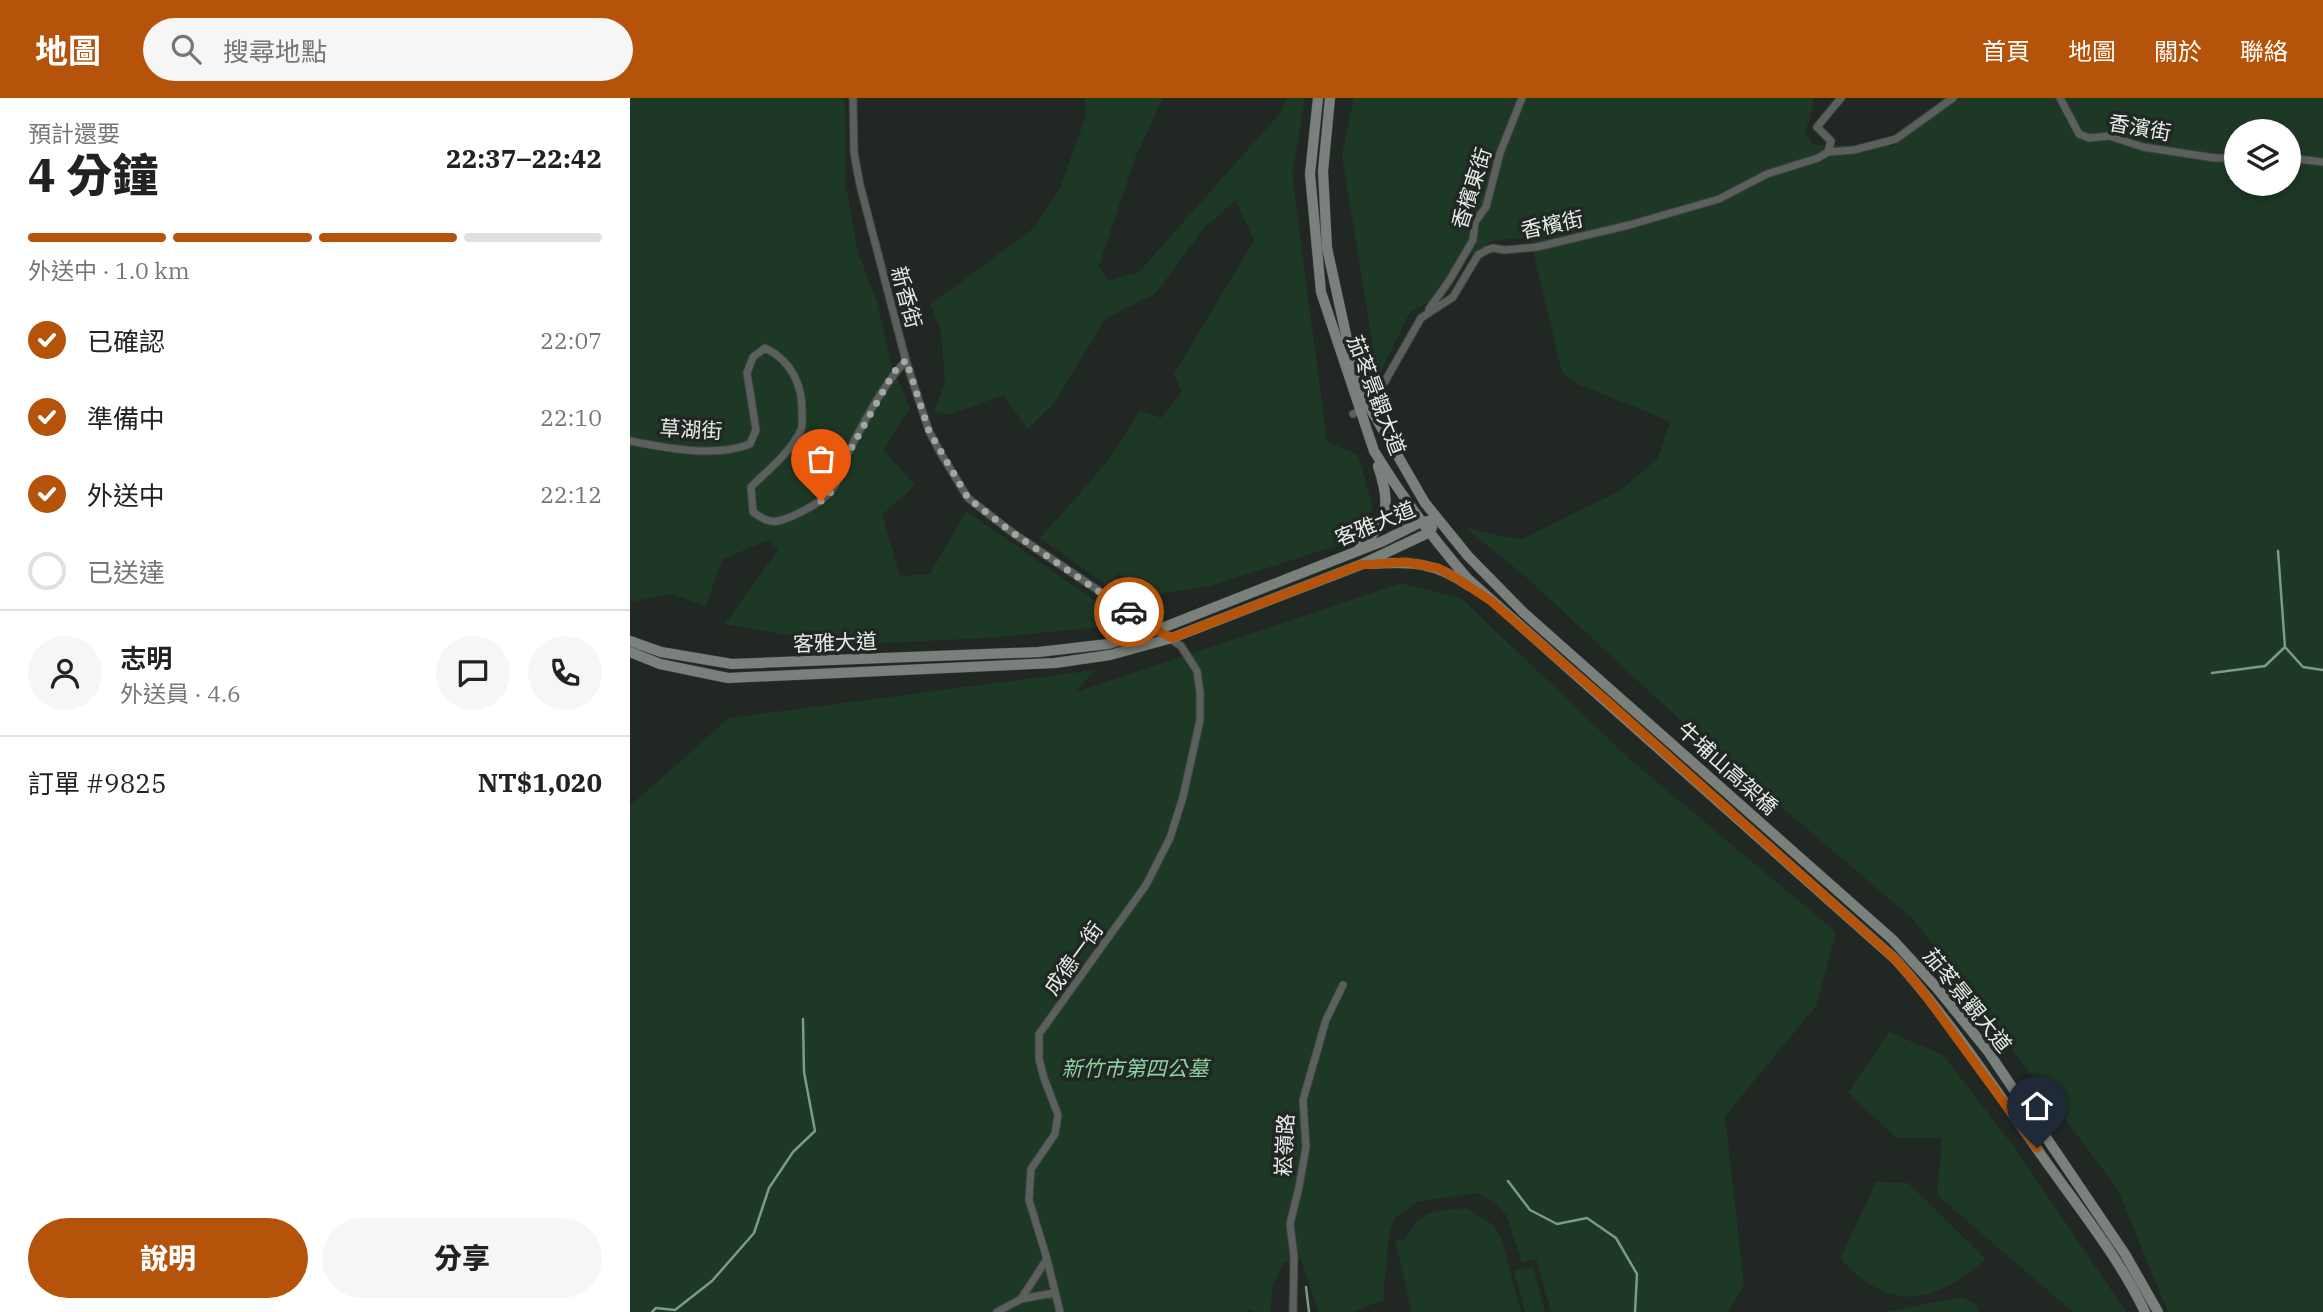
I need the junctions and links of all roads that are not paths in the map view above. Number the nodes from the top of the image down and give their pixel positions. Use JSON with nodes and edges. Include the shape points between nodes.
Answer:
{"nodes":[{"id":1,"x":853,"y":98,"type":"edge"},
{"id":2,"x":1318,"y":98,"type":"edge"},
{"id":3,"x":1330,"y":98,"type":"edge"},
{"id":4,"x":1522,"y":98,"type":"edge"},
{"id":5,"x":1841,"y":98,"type":"edge"},
{"id":6,"x":1953,"y":98,"type":"edge"},
{"id":7,"x":2060,"y":98,"type":"edge"},
{"id":8,"x":1828,"y":152,"type":"junction"},
{"id":9,"x":2224,"y":158,"type":"edge"},
{"id":10,"x":2301,"y":159,"type":"edge"},
{"id":11,"x":2323,"y":162,"type":"edge"},
{"id":12,"x":1421,"y":318,"type":"junction"},
{"id":13,"x":906,"y":360,"type":"junction"},
{"id":14,"x":1361,"y":410,"type":"junction"},
{"id":15,"x":630,"y":441,"type":"edge"},
{"id":16,"x":1374,"y":451,"type":"junction"},
{"id":17,"x":1438,"y":520,"type":"junction"},
{"id":18,"x":1421,"y":522,"type":"junction"},
{"id":19,"x":1428,"y":533,"type":"junction"},
{"id":20,"x":1356,"y":552,"type":"junction"},
{"id":21,"x":1360,"y":565,"type":"junction"},
{"id":22,"x":1491,"y":601,"type":"junction"},
{"id":23,"x":1157,"y":630,"type":"junction"},
{"id":24,"x":1172,"y":638,"type":"junction"},
{"id":25,"x":630,"y":640,"type":"edge"},
{"id":26,"x":630,"y":652,"type":"edge"},
{"id":27,"x":1614,"y":692,"type":"joint"},
{"id":28,"x":1607,"y":701,"type":"joint"},
{"id":29,"x":1817,"y":872,"type":"joint"},
{"id":30,"x":1809,"y":883,"type":"joint"},
{"id":31,"x":1343,"y":985,"type":"dead end"},
{"id":32,"x":1047,"y":1259,"type":"junction"},
{"id":33,"x":1054,"y":1293,"type":"junction"},
{"id":34,"x":1021,"y":1299,"type":"junction"},
{"id":35,"x":997,"y":1312,"type":"edge"},
{"id":36,"x":1060,"y":1312,"type":"edge"},
{"id":37,"x":1293,"y":1312,"type":"edge"},
{"id":38,"x":2146,"y":1312,"type":"edge"},
{"id":39,"x":2158,"y":1312,"type":"edge"}],
"edges":[{"from":1,"to":13,"type":"street","name":"新香街","via":[[860,185]]},
{"from":2,"to":14,"type":"street","name":"茄苳景觀大道","via":[[1310,174],[1321,292]]},
{"from":3,"to":14,"type":"street","name":"茄苳景觀大道","via":[[1323,171],[1327,248]]},
{"from":4,"to":12,"type":"street","name":"香檳東街","via":[[1500,153],[1486,207],[1475,222],[1473,240]]},
{"from":5,"to":8,"type":"street","via":[[1817,127],[1831,141]]},
{"from":6,"to":8,"type":"street","via":[[1896,139]]},
{"from":7,"to":9,"type":"street","name":"香濱街","via":[[2078,134]]},
{"from":8,"to":12,"type":"street","name":"香檳街","via":[[1767,174],[1719,199],[1537,247],[1487,250],[1478,255],[1453,297]]},
{"from":10,"to":11,"type":"street"},
{"from":12,"to":14,"type":"street","name":"香檳街","via":[[1377,397]]},
{"from":13,"to":15,"type":"street","name":"草湖街","via":[[894,372],[831,492],[776,522],[753,512],[751,487],[793,443],[802,428],[803,406],[798,381],[776,353],[765,348],[753,357],[747,373],[756,430],[750,444],[738,449],[670,449]]},
{"from":13,"to":23,"type":"street","name":"新香街","via":[[929,431],[968,498]]},
{"from":14,"to":16,"type":"street","name":"茄苳景觀大道"},
{"from":14,"to":17,"type":"street","name":"茄苳景觀大道"},
{"from":16,"to":18,"type":"street","name":"茄苳景觀大道"},
{"from":16,"to":20,"type":"street","via":[[1387,502],[1377,531]]},
{"from":17,"to":18,"type":"street","name":"客雅大道"},
{"from":17,"to":19,"type":"street","name":"客雅大道"},
{"from":17,"to":27,"type":"street","name":"茄苳景觀大道","via":[[1524,613]]},
{"from":18,"to":19,"type":"street","name":"茄苳景觀大道"},
{"from":18,"to":20,"type":"street","name":"客雅大道"},
{"from":19,"to":21,"type":"street","name":"客雅大道"},
{"from":19,"to":22,"type":"street","name":"茄苳景觀大道"},
{"from":20,"to":23,"type":"street","name":"客雅大道"},
{"from":21,"to":22,"type":"street","via":[[1421,563],[1438,568]]},
{"from":21,"to":24,"type":"street","name":"客雅大道"},
{"from":22,"to":28,"type":"street","name":"茄苳景觀大道"},
{"from":23,"to":24,"type":"street","name":"新香街"},
{"from":23,"to":25,"type":"street","name":"客雅大道","via":[[1108,644],[1039,652],[732,664],[670,654]]},
{"from":24,"to":26,"type":"street","name":"客雅大道","via":[[1110,655],[1055,663],[728,678],[660,664]]},
{"from":24,"to":32,"type":"street","name":"成德一街","via":[[1197,671],[1200,720],[1170,838],[1146,885],[1039,1034],[1042,1069],[1058,1115],[1055,1134],[1031,1169],[1030,1200]]},
{"from":27,"to":29,"type":"street","name":"牛埔山高架橋"},
{"from":28,"to":30,"type":"street","name":"牛埔山高架橋"},
{"from":29,"to":39,"type":"street","name":"茄苳景觀大道","via":[[1893,940],[1987,1050],[2125,1254]]},
{"from":30,"to":38,"type":"street","name":"茄苳景觀大道","via":[[1895,959],[1920,988],[2107,1248]]},
{"from":31,"to":37,"type":"street","name":"崧嶺路","via":[[1326,1020],[1303,1100],[1306,1147],[1290,1224]]},
{"from":32,"to":33,"type":"street","name":"成德一街"},
{"from":32,"to":34,"type":"street"},
{"from":33,"to":34,"type":"street"},
{"from":33,"to":36,"type":"street","name":"成德一街"},
{"from":34,"to":35,"type":"street"}]}
